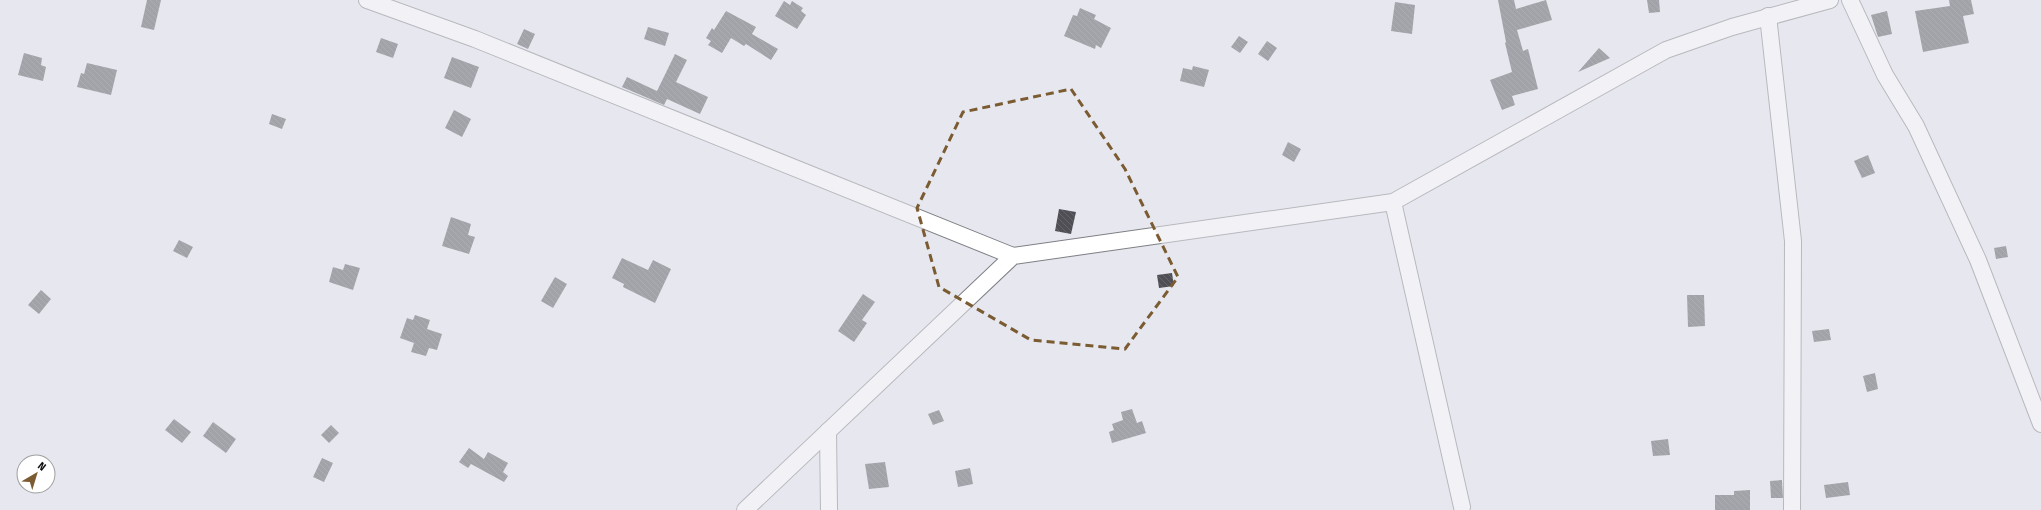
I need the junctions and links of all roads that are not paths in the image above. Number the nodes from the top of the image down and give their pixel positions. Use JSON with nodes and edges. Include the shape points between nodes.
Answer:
{"nodes":[{"id":1,"x":367,"y":0,"type":"edge"},
{"id":2,"x":1830,"y":0,"type":"edge"},
{"id":3,"x":1850,"y":0,"type":"edge"},
{"id":4,"x":1768,"y":16,"type":"junction"},
{"id":5,"x":1392,"y":202,"type":"junction"},
{"id":6,"x":1013,"y":256,"type":"junction"},
{"id":7,"x":2041,"y":424,"type":"edge"},
{"id":8,"x":828,"y":431,"type":"junction"},
{"id":9,"x":1462,"y":507,"type":"dead end"},
{"id":10,"x":745,"y":510,"type":"edge"},
{"id":11,"x":829,"y":510,"type":"edge"},
{"id":12,"x":1792,"y":510,"type":"edge"}],
"edges":[{"from":1,"to":6,"type":"street","via":[[475,39]]},
{"from":2,"to":4,"type":"street"},
{"from":3,"to":7,"type":"street","via":[[1885,75],[1916,126],[1975,254]]},
{"from":4,"to":5,"type":"street","via":[[1666,50]]},
{"from":4,"to":12,"type":"street","via":[[1793,241]]},
{"from":5,"to":6,"type":"street"},
{"from":5,"to":9,"type":"street"},
{"from":6,"to":8,"type":"street"},
{"from":8,"to":10,"type":"street"},
{"from":8,"to":11,"type":"street"}]}
